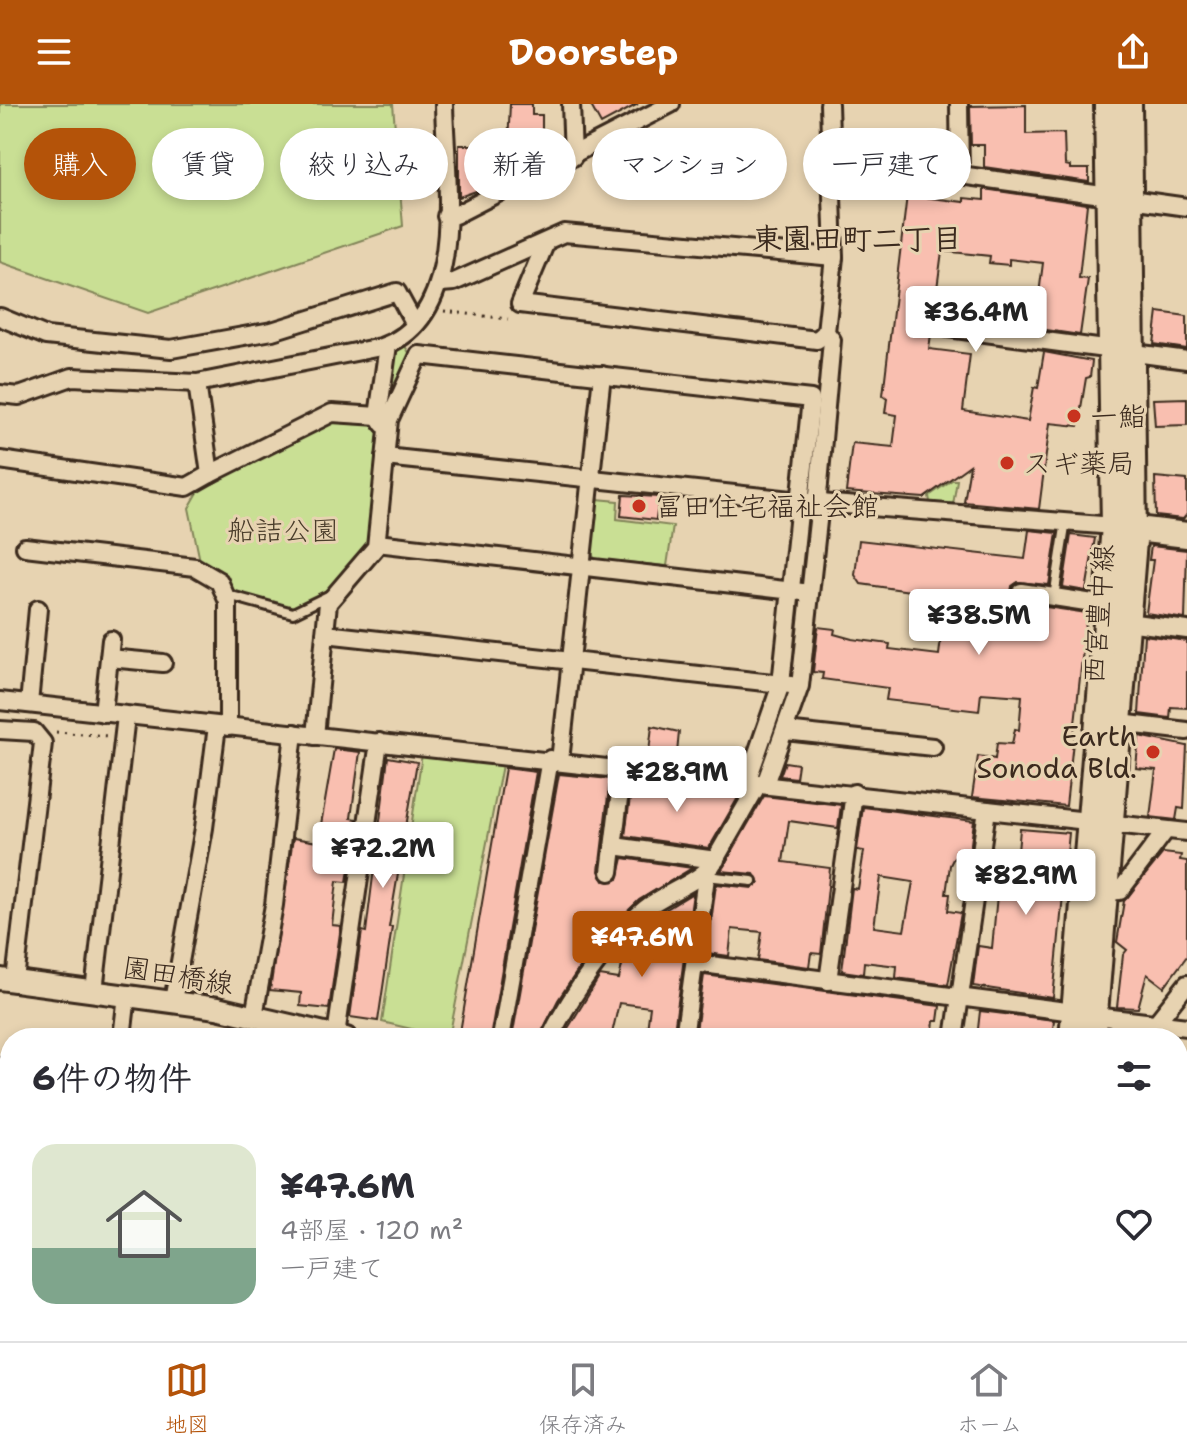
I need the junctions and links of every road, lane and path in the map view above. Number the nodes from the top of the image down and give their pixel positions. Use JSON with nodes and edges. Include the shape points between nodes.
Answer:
{"nodes":[{"id":1,"x":444,"y":104,"type":"edge"},
{"id":2,"x":571,"y":104,"type":"edge"},
{"id":3,"x":671,"y":104,"type":"edge"},
{"id":4,"x":829,"y":104,"type":"edge"},
{"id":5,"x":959,"y":104,"type":"edge"},
{"id":6,"x":1107,"y":104,"type":"edge"},
{"id":7,"x":1129,"y":104,"type":"edge"},
{"id":8,"x":572,"y":128,"type":"edge"},
{"id":9,"x":830,"y":128,"type":"edge"},
{"id":10,"x":959,"y":128,"type":"edge"},
{"id":11,"x":576,"y":155,"type":"edge"},
{"id":12,"x":971,"y":177,"type":"edge"},
{"id":13,"x":1119,"y":197,"type":"junction"},
{"id":14,"x":486,"y":200,"type":"edge"},
{"id":15,"x":832,"y":200,"type":"edge"},
{"id":16,"x":1187,"y":207,"type":"edge"},
{"id":17,"x":446,"y":216,"type":"junction"},
{"id":18,"x":546,"y":242,"type":"junction"},
{"id":19,"x":834,"y":257,"type":"junction"},
{"id":20,"x":441,"y":283,"type":"junction"},
{"id":21,"x":520,"y":304,"type":"junction"},
{"id":22,"x":428,"y":309,"type":"junction"},
{"id":23,"x":0,"y":317,"type":"edge"},
{"id":24,"x":415,"y":325,"type":"junction"},
{"id":25,"x":948,"y":328,"type":"dead end"},
{"id":26,"x":826,"y":332,"type":"junction"},
{"id":27,"x":388,"y":345,"type":"junction"},
{"id":28,"x":1121,"y":350,"type":"junction"},
{"id":29,"x":1187,"y":360,"type":"edge"},
{"id":30,"x":602,"y":375,"type":"junction"},
{"id":31,"x":197,"y":383,"type":"junction"},
{"id":32,"x":0,"y":394,"type":"edge"},
{"id":33,"x":818,"y":399,"type":"junction"},
{"id":34,"x":378,"y":416,"type":"junction"},
{"id":35,"x":388,"y":433,"type":"junction"},
{"id":36,"x":385,"y":457,"type":"junction"},
{"id":37,"x":0,"y":460,"type":"edge"},
{"id":38,"x":210,"y":474,"type":"junction"},
{"id":39,"x":591,"y":478,"type":"junction"},
{"id":40,"x":801,"y":501,"type":"junction"},
{"id":41,"x":820,"y":503,"type":"junction"},
{"id":42,"x":1066,"y":520,"type":"junction"},
{"id":43,"x":1124,"y":528,"type":"junction"},
{"id":44,"x":1187,"y":535,"type":"edge"},
{"id":45,"x":377,"y":543,"type":"junction"},
{"id":46,"x":25,"y":547,"type":"dead end"},
{"id":47,"x":581,"y":566,"type":"junction"},
{"id":48,"x":791,"y":591,"type":"junction"},
{"id":49,"x":225,"y":592,"type":"junction"},
{"id":50,"x":812,"y":592,"type":"junction"},
{"id":51,"x":1021,"y":592,"type":"dead end"},
{"id":52,"x":337,"y":593,"type":"junction"},
{"id":53,"x":1054,"y":597,"type":"junction"},
{"id":54,"x":1093,"y":603,"type":"dead end"},
{"id":55,"x":38,"y":609,"type":"dead end"},
{"id":56,"x":1127,"y":622,"type":"junction"},
{"id":57,"x":1187,"y":630,"type":"edge"},
{"id":58,"x":325,"y":634,"type":"junction"},
{"id":59,"x":111,"y":640,"type":"dead end"},
{"id":60,"x":109,"y":658,"type":"junction"},
{"id":61,"x":572,"y":661,"type":"junction"},
{"id":62,"x":163,"y":663,"type":"dead end"},
{"id":63,"x":781,"y":684,"type":"junction"},
{"id":64,"x":800,"y":686,"type":"junction"},
{"id":65,"x":0,"y":701,"type":"edge"},
{"id":66,"x":29,"y":704,"type":"junction"},
{"id":67,"x":103,"y":713,"type":"junction"},
{"id":68,"x":126,"y":716,"type":"junction"},
{"id":69,"x":1120,"y":723,"type":"junction"},
{"id":70,"x":222,"y":726,"type":"junction"},
{"id":71,"x":0,"y":730,"type":"edge"},
{"id":72,"x":785,"y":731,"type":"junction"},
{"id":73,"x":1187,"y":731,"type":"edge"},
{"id":74,"x":294,"y":733,"type":"junction"},
{"id":75,"x":315,"y":736,"type":"junction"},
{"id":76,"x":124,"y":737,"type":"junction"},
{"id":77,"x":41,"y":739,"type":"junction"},
{"id":78,"x":379,"y":742,"type":"junction"},
{"id":79,"x":933,"y":747,"type":"dead end"},
{"id":80,"x":555,"y":760,"type":"junction"},
{"id":81,"x":623,"y":767,"type":"junction"},
{"id":82,"x":757,"y":783,"type":"junction"},
{"id":83,"x":854,"y":793,"type":"junction"},
{"id":84,"x":987,"y":810,"type":"junction"},
{"id":85,"x":1101,"y":822,"type":"junction"},
{"id":86,"x":1166,"y":830,"type":"junction"},
{"id":87,"x":1187,"y":832,"type":"edge"},
{"id":88,"x":614,"y":846,"type":"junction"},
{"id":89,"x":710,"y":869,"type":"junction"},
{"id":90,"x":610,"y":872,"type":"dead end"},
{"id":91,"x":752,"y":881,"type":"dead end"},
{"id":92,"x":1105,"y":892,"type":"junction"},
{"id":93,"x":695,"y":963,"type":"junction"},
{"id":94,"x":7,"y":980,"type":"edge"},
{"id":95,"x":828,"y":981,"type":"junction"},
{"id":96,"x":1187,"y":984,"type":"edge"},
{"id":97,"x":94,"y":991,"type":"junction"},
{"id":98,"x":127,"y":995,"type":"junction"},
{"id":99,"x":960,"y":998,"type":"junction"},
{"id":100,"x":173,"y":1001,"type":"junction"},
{"id":101,"x":254,"y":1016,"type":"junction"},
{"id":102,"x":1088,"y":1022,"type":"edge"},
{"id":103,"x":1156,"y":1023,"type":"junction"},
{"id":104,"x":123,"y":1028,"type":"edge"},
{"id":105,"x":304,"y":1028,"type":"edge"},
{"id":106,"x":342,"y":1028,"type":"edge"},
{"id":107,"x":503,"y":1028,"type":"edge"},
{"id":108,"x":556,"y":1028,"type":"edge"},
{"id":109,"x":685,"y":1028,"type":"edge"},
{"id":110,"x":956,"y":1028,"type":"edge"},
{"id":111,"x":1178,"y":1028,"type":"edge"}],
"edges":[{"from":1,"to":17,"type":"street"},
{"from":2,"to":8,"type":"street"},
{"from":3,"to":11,"type":"street"},
{"from":4,"to":9,"type":"street"},
{"from":5,"to":10,"type":"street"},
{"from":6,"to":13,"type":"main road","name":"西宮豊中線"},
{"from":7,"to":13,"type":"main road","name":"西宮豊中線"},
{"from":12,"to":13,"type":"street"},
{"from":13,"to":16,"type":"street"},
{"from":13,"to":28,"type":"main road","name":"西宮豊中線"},
{"from":14,"to":17,"type":"street"},
{"from":15,"to":19,"type":"street"},
{"from":17,"to":20,"type":"street"},
{"from":18,"to":19,"type":"street","via":[[564,233]]},
{"from":18,"to":20,"type":"street"},
{"from":18,"to":21,"type":"street"},
{"from":19,"to":26,"type":"street"},
{"from":20,"to":22,"type":"street"},
{"from":21,"to":22,"type":"path","via":[[509,319]]},
{"from":21,"to":26,"type":"street","via":[[817,340]]},
{"from":22,"to":24,"type":"street"},
{"from":23,"to":24,"type":"street","via":[[46,336],[171,349],[272,331],[397,292]]},
{"from":24,"to":27,"type":"street"},
{"from":25,"to":28,"type":"street"},
{"from":26,"to":33,"type":"street","via":[[832,340]]},
{"from":27,"to":31,"type":"street"},
{"from":27,"to":34,"type":"street"},
{"from":28,"to":29,"type":"street"},
{"from":28,"to":43,"type":"main road","name":"西宮豊中線"},
{"from":30,"to":33,"type":"street"},
{"from":30,"to":35,"type":"street","via":[[419,355]]},
{"from":30,"to":39,"type":"street"},
{"from":31,"to":32,"type":"street","via":[[72,377],[19,396]]},
{"from":31,"to":38,"type":"street"},
{"from":33,"to":40,"type":"street"},
{"from":33,"to":41,"type":"street"},
{"from":34,"to":35,"type":"street"},
{"from":34,"to":38,"type":"street","via":[[332,413]]},
{"from":35,"to":36,"type":"street"},
{"from":36,"to":39,"type":"street"},
{"from":36,"to":45,"type":"street"},
{"from":37,"to":38,"type":"street","via":[[187,487]]},
{"from":39,"to":40,"type":"street"},
{"from":39,"to":47,"type":"street"},
{"from":40,"to":41,"type":"street"},
{"from":40,"to":48,"type":"street"},
{"from":41,"to":42,"type":"street"},
{"from":41,"to":50,"type":"street"},
{"from":42,"to":43,"type":"street"},
{"from":42,"to":53,"type":"lane"},
{"from":43,"to":44,"type":"main road","name":"西宮豊中線"},
{"from":43,"to":56,"type":"main road","name":"西宮豊中線"},
{"from":43,"to":85,"type":"main road","name":"西宮豊中線"},
{"from":45,"to":47,"type":"street"},
{"from":45,"to":52,"type":"street"},
{"from":46,"to":49,"type":"street","via":[[195,567],[209,573]]},
{"from":47,"to":48,"type":"street"},
{"from":47,"to":61,"type":"street"},
{"from":48,"to":50,"type":"street"},
{"from":48,"to":63,"type":"street"},
{"from":49,"to":52,"type":"lane","via":[[293,613]]},
{"from":49,"to":70,"type":"street","via":[[230,654]]},
{"from":50,"to":64,"type":"street"},
{"from":51,"to":53,"type":"street"},
{"from":52,"to":58,"type":"street","via":[[328,603]]},
{"from":53,"to":54,"type":"street"},
{"from":55,"to":66,"type":"street"},
{"from":56,"to":57,"type":"street"},
{"from":56,"to":69,"type":"main road","name":"西宮豊中線"},
{"from":58,"to":61,"type":"street"},
{"from":58,"to":75,"type":"street"},
{"from":59,"to":60,"type":"street"},
{"from":60,"to":62,"type":"street"},
{"from":60,"to":67,"type":"street"},
{"from":61,"to":63,"type":"street"},
{"from":61,"to":80,"type":"street"},
{"from":63,"to":64,"type":"street"},
{"from":63,"to":82,"type":"street"},
{"from":64,"to":72,"type":"street"},
{"from":65,"to":66,"type":"street"},
{"from":66,"to":67,"type":"street"},
{"from":67,"to":68,"type":"street"},
{"from":68,"to":70,"type":"street"},
{"from":68,"to":76,"type":"street"},
{"from":69,"to":73,"type":"street"},
{"from":69,"to":85,"type":"main road","name":"西宮豊中線"},
{"from":70,"to":74,"type":"street"},
{"from":70,"to":100,"type":"street"},
{"from":71,"to":77,"type":"street","via":[[34,732]]},
{"from":72,"to":79,"type":"street"},
{"from":72,"to":82,"type":"street"},
{"from":74,"to":75,"type":"street"},
{"from":74,"to":101,"type":"street","via":[[274,905]]},
{"from":75,"to":78,"type":"street"},
{"from":76,"to":77,"type":"path","via":[[45,731]]},
{"from":76,"to":97,"type":"street"},
{"from":77,"to":94,"type":"street"},
{"from":78,"to":80,"type":"street"},
{"from":78,"to":106,"type":"street"},
{"from":80,"to":81,"type":"street"},
{"from":80,"to":107,"type":"street"},
{"from":81,"to":82,"type":"street"},
{"from":81,"to":88,"type":"street"},
{"from":82,"to":83,"type":"street"},
{"from":82,"to":89,"type":"street"},
{"from":83,"to":84,"type":"street"},
{"from":83,"to":95,"type":"street"},
{"from":84,"to":85,"type":"street"},
{"from":84,"to":99,"type":"street"},
{"from":85,"to":86,"type":"street"},
{"from":85,"to":92,"type":"main road","name":"西宮豊中線"},
{"from":85,"to":102,"type":"main road","name":"西宮豊中線"},
{"from":86,"to":87,"type":"street"},
{"from":86,"to":92,"type":"street","via":[[1120,891]]},
{"from":88,"to":89,"type":"street"},
{"from":88,"to":90,"type":"street"},
{"from":89,"to":91,"type":"lane"},
{"from":89,"to":93,"type":"street"},
{"from":89,"to":108,"type":"street","via":[[658,900],[628,926]]},
{"from":92,"to":102,"type":"main road","name":"西宮豊中線"},
{"from":93,"to":95,"type":"street"},
{"from":93,"to":109,"type":"street"},
{"from":94,"to":97,"type":"street","name":"園田橋線"},
{"from":95,"to":99,"type":"street"},
{"from":96,"to":103,"type":"street"},
{"from":97,"to":98,"type":"street","name":"園田橋線"},
{"from":98,"to":100,"type":"street","name":"園田橋線"},
{"from":98,"to":104,"type":"street"},
{"from":99,"to":102,"type":"street"},
{"from":99,"to":110,"type":"street"},
{"from":100,"to":101,"type":"street","name":"園田橋線"},
{"from":101,"to":105,"type":"street","name":"園田橋線"},
{"from":102,"to":103,"type":"street"},
{"from":103,"to":111,"type":"street"}]}
